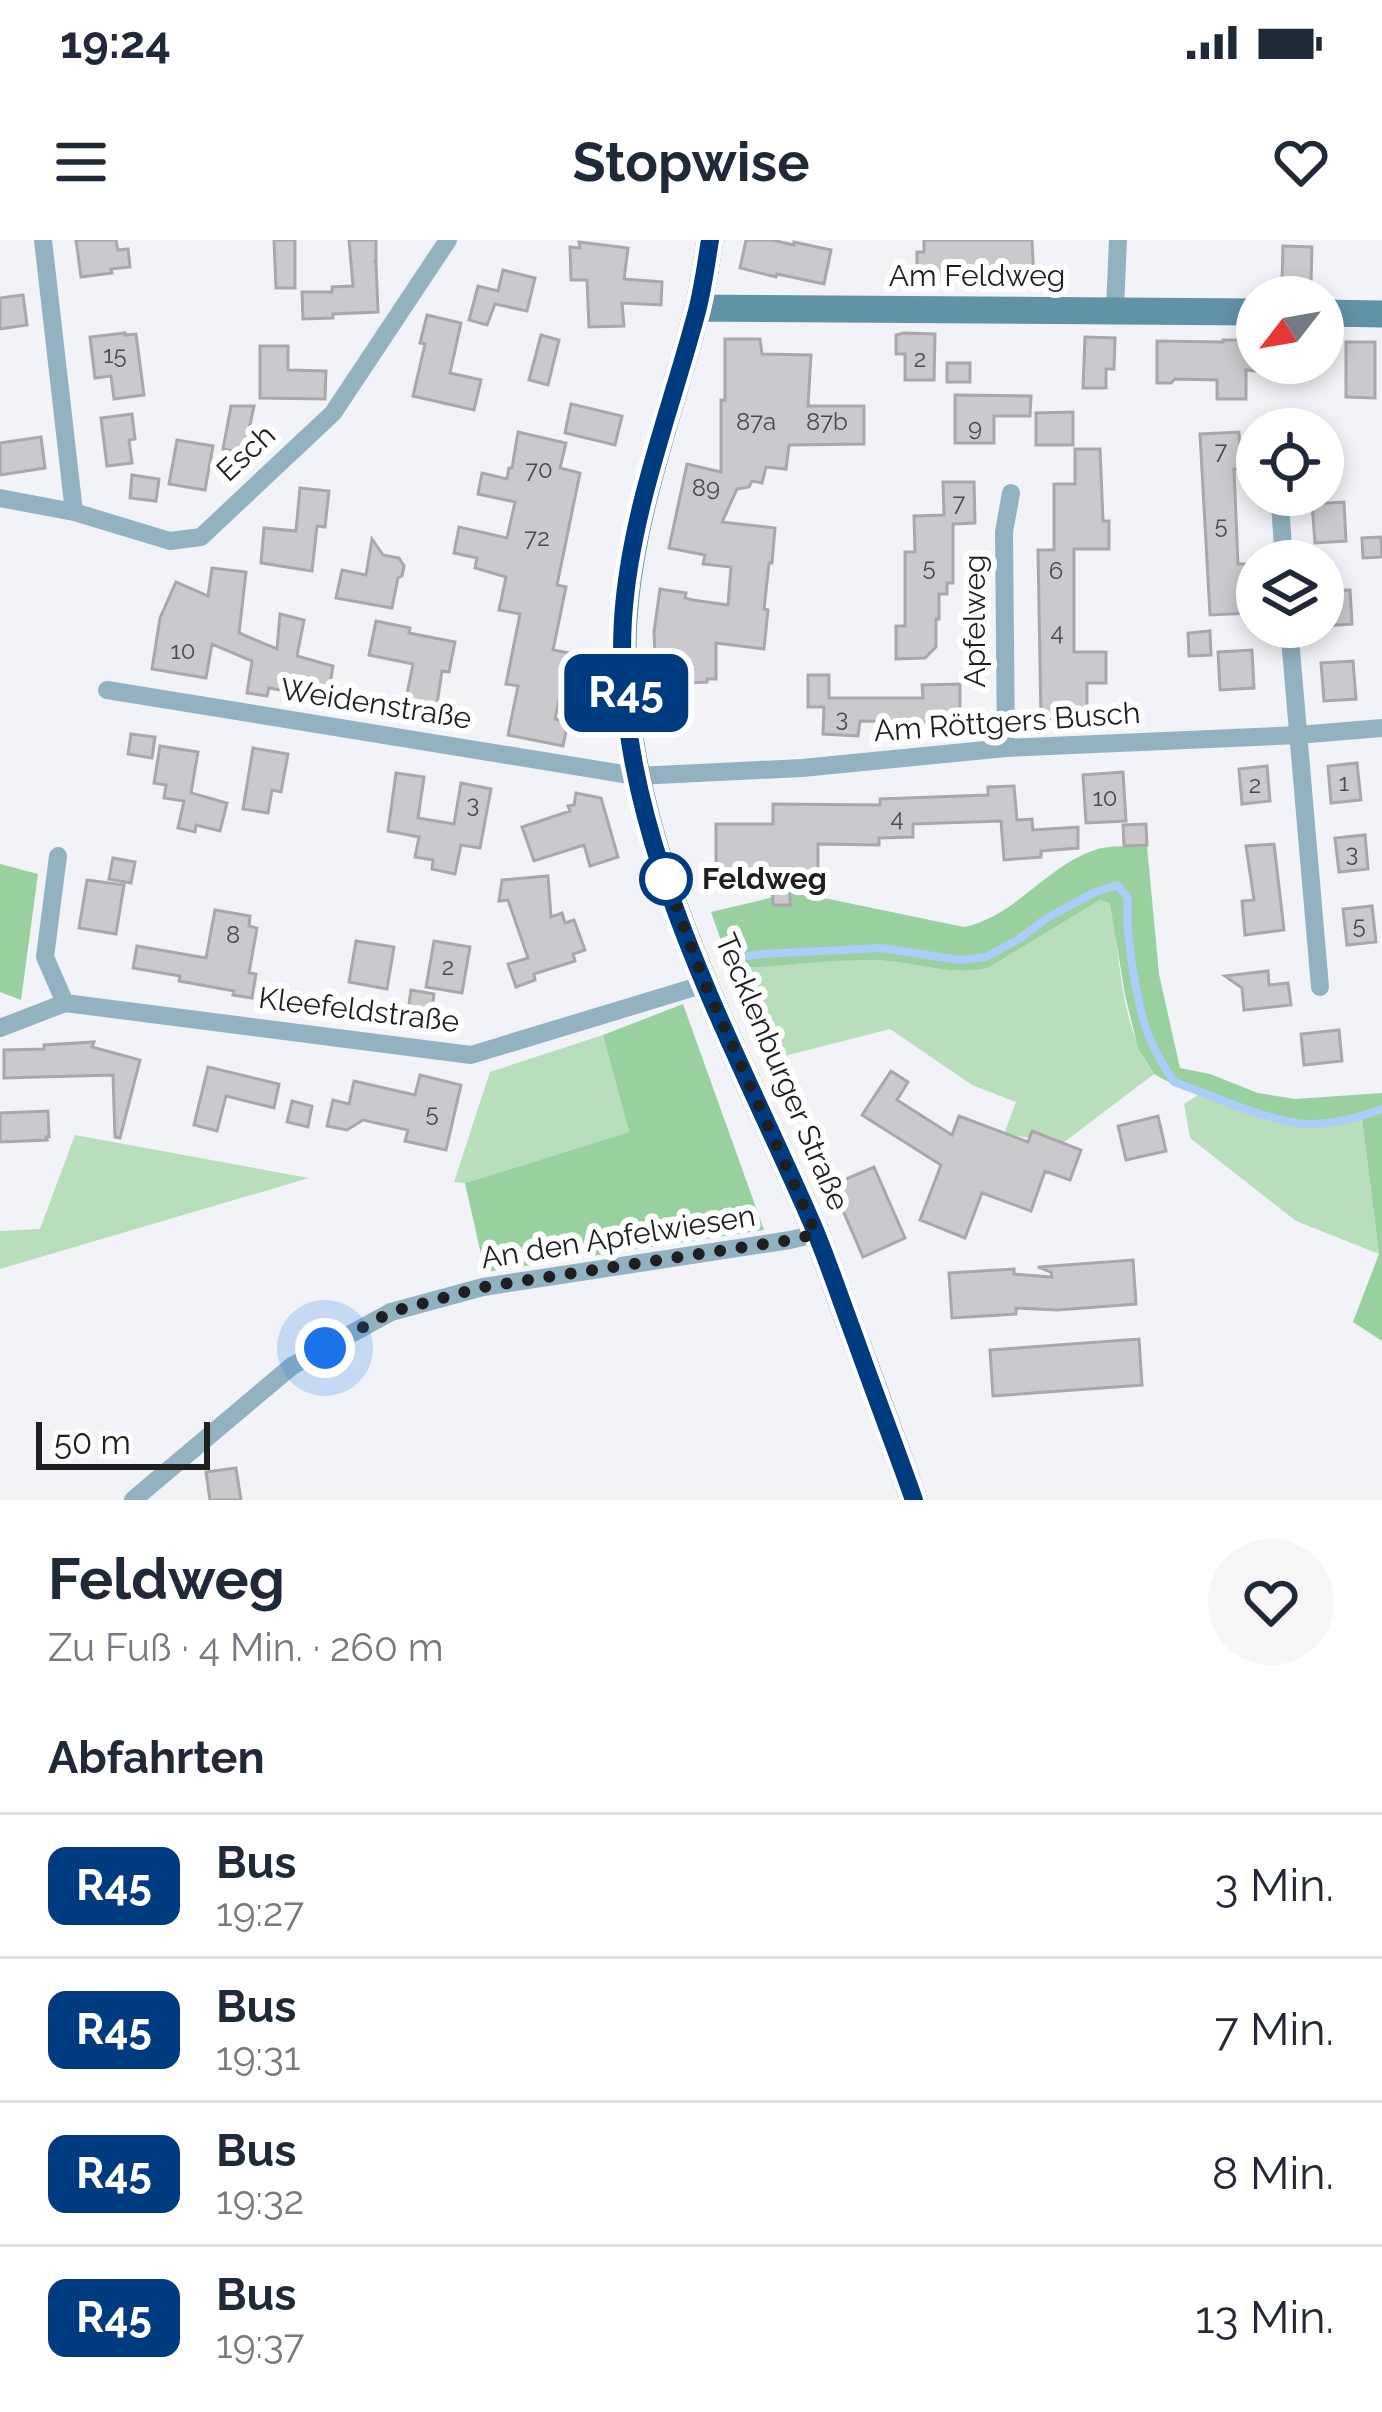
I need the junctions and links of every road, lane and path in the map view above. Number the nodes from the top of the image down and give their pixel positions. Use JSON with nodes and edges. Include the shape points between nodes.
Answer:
{"nodes":[{"id":1,"x":43,"y":240,"type":"edge"},
{"id":2,"x":448,"y":240,"type":"edge"},
{"id":3,"x":710,"y":240,"type":"edge"},
{"id":4,"x":1118,"y":240,"type":"edge"},
{"id":5,"x":698,"y":308,"type":"junction"},
{"id":6,"x":1115,"y":309,"type":"junction"},
{"id":7,"x":1236,"y":312,"type":"edge"},
{"id":8,"x":1344,"y":313,"type":"edge"},
{"id":9,"x":1382,"y":314,"type":"edge"},
{"id":10,"x":1012,"y":493,"type":"dead end"},
{"id":11,"x":0,"y":498,"type":"edge"},
{"id":12,"x":74,"y":512,"type":"junction"},
{"id":13,"x":1291,"y":648,"type":"edge"},
{"id":14,"x":107,"y":690,"type":"dead end"},
{"id":15,"x":1382,"y":728,"type":"edge"},
{"id":16,"x":1298,"y":735,"type":"junction"},
{"id":17,"x":1006,"y":748,"type":"junction"},
{"id":18,"x":636,"y":776,"type":"junction"},
{"id":19,"x":58,"y":856,"type":"dead end"},
{"id":20,"x":705,"y":984,"type":"junction"},
{"id":21,"x":1320,"y":987,"type":"dead end"},
{"id":22,"x":64,"y":1003,"type":"junction"},
{"id":23,"x":0,"y":1028,"type":"edge"},
{"id":24,"x":816,"y":1234,"type":"junction"},
{"id":25,"x":133,"y":1500,"type":"edge"},
{"id":26,"x":914,"y":1500,"type":"edge"}],
"edges":[{"from":1,"to":12,"type":"street"},
{"from":2,"to":12,"type":"street","name":"Esch","via":[[333,412],[201,537],[170,541]]},
{"from":3,"to":5,"type":"street","name":"Tecklenburger Straße"},
{"from":4,"to":6,"type":"street"},
{"from":5,"to":6,"type":"street","name":"Am Feldweg"},
{"from":5,"to":18,"type":"street","name":"Tecklenburger Straße","via":[[630,560],[623,655]]},
{"from":6,"to":7,"type":"street","name":"Am Feldweg"},
{"from":8,"to":9,"type":"street"},
{"from":10,"to":17,"type":"street","name":"Apfelweg","via":[[1004,532]]},
{"from":11,"to":12,"type":"street","name":"Esch"},
{"from":13,"to":16,"type":"street"},
{"from":14,"to":18,"type":"street","name":"Weidenstraße"},
{"from":15,"to":16,"type":"street","name":"Am Röttgers Busch"},
{"from":16,"to":17,"type":"street","name":"Am Röttgers Busch"},
{"from":16,"to":21,"type":"street"},
{"from":17,"to":18,"type":"street","name":"Am Röttgers Busch"},
{"from":18,"to":20,"type":"street","name":"Tecklenburger Straße"},
{"from":19,"to":22,"type":"street","via":[[45,957]]},
{"from":20,"to":22,"type":"street","name":"Kleefeldstraße","via":[[471,1055]]},
{"from":20,"to":24,"type":"street","name":"Tecklenburger Straße"},
{"from":22,"to":23,"type":"street","name":"Kleefeldstraße"},
{"from":24,"to":25,"type":"street","name":"An den Apfelwiesen","via":[[483,1287],[391,1312],[292,1366]]},
{"from":24,"to":26,"type":"street","name":"Tecklenburger Straße"}]}
